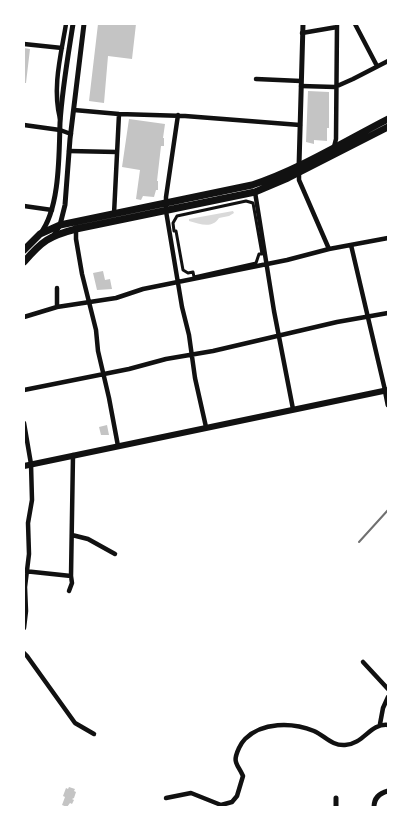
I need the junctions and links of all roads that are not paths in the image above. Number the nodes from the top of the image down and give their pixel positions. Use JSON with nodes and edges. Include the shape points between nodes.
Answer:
{"nodes":[{"id":1,"x":66,"y":24,"type":"edge"},
{"id":2,"x":73,"y":24,"type":"edge"},
{"id":3,"x":84,"y":24,"type":"edge"},
{"id":4,"x":302,"y":24,"type":"edge"},
{"id":5,"x":355,"y":24,"type":"edge"},
{"id":6,"x":337,"y":25,"type":"edge"},
{"id":7,"x":302,"y":34,"type":"junction"},
{"id":8,"x":24,"y":44,"type":"edge"},
{"id":9,"x":62,"y":48,"type":"junction"},
{"id":10,"x":388,"y":61,"type":"edge"},
{"id":11,"x":377,"y":66,"type":"junction"},
{"id":12,"x":256,"y":79,"type":"dead end"},
{"id":13,"x":301,"y":83,"type":"junction"},
{"id":14,"x":335,"y":87,"type":"junction"},
{"id":15,"x":74,"y":110,"type":"junction"},
{"id":16,"x":119,"y":114,"type":"junction"},
{"id":17,"x":178,"y":115,"type":"junction"},
{"id":18,"x":388,"y":119,"type":"edge"},
{"id":19,"x":60,"y":122,"type":"junction"},
{"id":20,"x":300,"y":124,"type":"junction"},
{"id":21,"x":24,"y":125,"type":"edge"},
{"id":22,"x":388,"y":128,"type":"edge"},
{"id":23,"x":60,"y":130,"type":"junction"},
{"id":24,"x":71,"y":134,"type":"junction"},
{"id":25,"x":334,"y":147,"type":"junction"},
{"id":26,"x":69,"y":151,"type":"junction"},
{"id":27,"x":116,"y":152,"type":"junction"},
{"id":28,"x":299,"y":169,"type":"junction"},
{"id":29,"x":256,"y":192,"type":"junction"},
{"id":30,"x":166,"y":203,"type":"junction"},
{"id":31,"x":24,"y":206,"type":"edge"},
{"id":32,"x":52,"y":210,"type":"junction"},
{"id":33,"x":166,"y":211,"type":"junction"},
{"id":34,"x":114,"y":214,"type":"junction"},
{"id":35,"x":177,"y":216,"type":"joint"},
{"id":36,"x":60,"y":225,"type":"junction"},
{"id":37,"x":76,"y":229,"type":"junction"},
{"id":38,"x":40,"y":234,"type":"junction"},
{"id":39,"x":54,"y":235,"type":"junction"},
{"id":40,"x":388,"y":238,"type":"edge"},
{"id":41,"x":351,"y":245,"type":"junction"},
{"id":42,"x":329,"y":249,"type":"junction"},
{"id":43,"x":24,"y":250,"type":"edge"},
{"id":44,"x":24,"y":262,"type":"edge"},
{"id":45,"x":267,"y":263,"type":"junction"},
{"id":46,"x":178,"y":283,"type":"junction"},
{"id":47,"x":57,"y":288,"type":"dead end"},
{"id":48,"x":89,"y":302,"type":"junction"},
{"id":49,"x":57,"y":307,"type":"junction"},
{"id":50,"x":388,"y":313,"type":"edge"},
{"id":51,"x":24,"y":317,"type":"edge"},
{"id":52,"x":368,"y":317,"type":"junction"},
{"id":53,"x":280,"y":336,"type":"junction"},
{"id":54,"x":192,"y":354,"type":"junction"},
{"id":55,"x":104,"y":373,"type":"junction"},
{"id":56,"x":24,"y":390,"type":"edge"},
{"id":57,"x":387,"y":390,"type":"edge"},
{"id":58,"x":388,"y":405,"type":"edge"},
{"id":59,"x":293,"y":409,"type":"junction"},
{"id":60,"x":24,"y":423,"type":"edge"},
{"id":61,"x":206,"y":428,"type":"junction"},
{"id":62,"x":118,"y":446,"type":"junction"},
{"id":63,"x":73,"y":455,"type":"junction"},
{"id":64,"x":27,"y":465,"type":"edge"},
{"id":65,"x":72,"y":535,"type":"junction"},
{"id":66,"x":115,"y":554,"type":"dead end"},
{"id":67,"x":26,"y":571,"type":"edge"},
{"id":68,"x":71,"y":576,"type":"junction"},
{"id":69,"x":69,"y":591,"type":"dead end"},
{"id":70,"x":24,"y":628,"type":"edge"},
{"id":71,"x":24,"y":653,"type":"edge"},
{"id":72,"x":363,"y":662,"type":"dead end"},
{"id":73,"x":388,"y":689,"type":"edge"},
{"id":74,"x":388,"y":697,"type":"edge"},
{"id":75,"x":380,"y":724,"type":"junction"},
{"id":76,"x":388,"y":724,"type":"edge"},
{"id":77,"x":94,"y":734,"type":"dead end"},
{"id":78,"x":388,"y":791,"type":"edge"},
{"id":79,"x":166,"y":798,"type":"dead end"},
{"id":80,"x":336,"y":798,"type":"dead end"},
{"id":81,"x":336,"y":807,"type":"edge"},
{"id":82,"x":374,"y":807,"type":"edge"}],
"edges":[{"from":1,"to":9,"type":"street"},
{"from":2,"to":19,"type":"street"},
{"from":3,"to":15,"type":"street"},
{"from":4,"to":7,"type":"street"},
{"from":5,"to":11,"type":"street"},
{"from":6,"to":7,"type":"street"},
{"from":6,"to":14,"type":"street"},
{"from":7,"to":13,"type":"street"},
{"from":8,"to":9,"type":"street"},
{"from":9,"to":19,"type":"street","via":[[56,87]]},
{"from":10,"to":11,"type":"street"},
{"from":11,"to":14,"type":"street"},
{"from":12,"to":13,"type":"street"},
{"from":13,"to":14,"type":"street"},
{"from":13,"to":20,"type":"street"},
{"from":14,"to":25,"type":"street"},
{"from":15,"to":16,"type":"street"},
{"from":15,"to":24,"type":"street"},
{"from":16,"to":17,"type":"street"},
{"from":16,"to":27,"type":"street"},
{"from":17,"to":20,"type":"street"},
{"from":17,"to":30,"type":"street"},
{"from":18,"to":25,"type":"highway"},
{"from":19,"to":23,"type":"street"},
{"from":20,"to":28,"type":"street"},
{"from":21,"to":23,"type":"street"},
{"from":22,"to":28,"type":"highway"},
{"from":23,"to":24,"type":"street"},
{"from":23,"to":32,"type":"street"},
{"from":24,"to":26,"type":"street"},
{"from":25,"to":28,"type":"highway"},
{"from":26,"to":27,"type":"street"},
{"from":26,"to":36,"type":"street"},
{"from":27,"to":34,"type":"street"},
{"from":28,"to":29,"type":"highway"},
{"from":28,"to":30,"type":"highway","via":[[252,185]]},
{"from":28,"to":42,"type":"street","via":[[299,180]]},
{"from":29,"to":33,"type":"highway"},
{"from":29,"to":45,"type":"street"},
{"from":30,"to":33,"type":"street"},
{"from":30,"to":34,"type":"highway"},
{"from":31,"to":32,"type":"street"},
{"from":32,"to":38,"type":"street"},
{"from":33,"to":37,"type":"highway"},
{"from":33,"to":46,"type":"street"},
{"from":34,"to":36,"type":"highway"},
{"from":35,"to":35,"type":"street","via":[[246,201],[253,203],[262,254],[256,263],[194,277],[193,272],[183,270],[173,223]]},
{"from":36,"to":38,"type":"highway"},
{"from":36,"to":39,"type":"street"},
{"from":37,"to":39,"type":"highway"},
{"from":37,"to":48,"type":"street"},
{"from":38,"to":43,"type":"highway"},
{"from":39,"to":44,"type":"highway"},
{"from":40,"to":41,"type":"street"},
{"from":41,"to":42,"type":"street"},
{"from":41,"to":52,"type":"street"},
{"from":42,"to":45,"type":"street"},
{"from":45,"to":46,"type":"street"},
{"from":45,"to":53,"type":"street"},
{"from":46,"to":48,"type":"street"},
{"from":46,"to":54,"type":"street"},
{"from":47,"to":49,"type":"street"},
{"from":48,"to":49,"type":"street"},
{"from":48,"to":55,"type":"street"},
{"from":49,"to":51,"type":"street"},
{"from":50,"to":52,"type":"street"},
{"from":52,"to":53,"type":"street"},
{"from":52,"to":57,"type":"street"},
{"from":53,"to":54,"type":"street"},
{"from":53,"to":59,"type":"street"},
{"from":54,"to":55,"type":"street"},
{"from":54,"to":61,"type":"street"},
{"from":55,"to":56,"type":"street"},
{"from":55,"to":62,"type":"street"},
{"from":57,"to":58,"type":"street"},
{"from":57,"to":59,"type":"main road"},
{"from":59,"to":61,"type":"main road"},
{"from":60,"to":64,"type":"street"},
{"from":61,"to":62,"type":"main road"},
{"from":62,"to":63,"type":"main road"},
{"from":63,"to":64,"type":"main road"},
{"from":63,"to":65,"type":"street"},
{"from":64,"to":67,"type":"street","via":[[32,500]]},
{"from":65,"to":66,"type":"street","via":[[88,539]]},
{"from":65,"to":68,"type":"street"},
{"from":67,"to":68,"type":"street"},
{"from":67,"to":70,"type":"street"},
{"from":68,"to":69,"type":"street"},
{"from":71,"to":77,"type":"street","via":[[75,723]]},
{"from":72,"to":73,"type":"street"},
{"from":74,"to":75,"type":"street"},
{"from":75,"to":76,"type":"street"},
{"from":75,"to":79,"type":"street","via":[[356,742],[346,745],[329,742],[315,732],[300,728],[282,725],[260,728],[242,741],[236,755],[236,765],[243,776],[232,802],[221,804],[191,793]]},
{"from":78,"to":82,"type":"street","via":[[377,798]]},
{"from":80,"to":81,"type":"street"}]}
